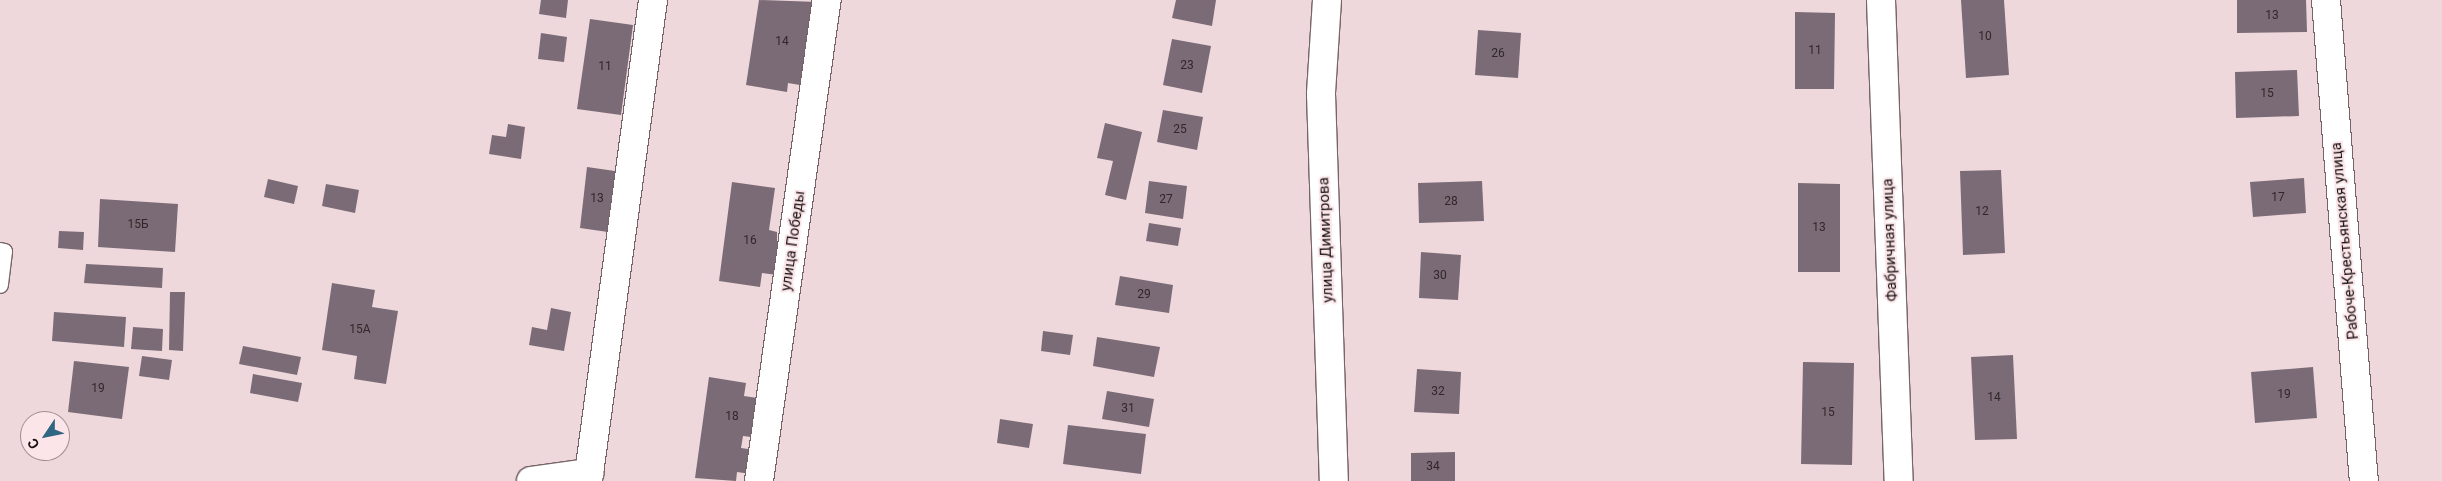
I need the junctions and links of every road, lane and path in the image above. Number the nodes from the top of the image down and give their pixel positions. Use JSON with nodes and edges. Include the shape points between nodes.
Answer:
{"nodes":[{"id":1,"x":653,"y":0,"type":"edge"},
{"id":2,"x":827,"y":0,"type":"edge"},
{"id":3,"x":1327,"y":0,"type":"edge"},
{"id":4,"x":1881,"y":0,"type":"edge"},
{"id":5,"x":2326,"y":0,"type":"edge"},
{"id":6,"x":0,"y":250,"type":"edge"},
{"id":7,"x":0,"y":284,"type":"edge"},
{"id":8,"x":588,"y":477,"type":"edge"},
{"id":9,"x":531,"y":481,"type":"edge"},
{"id":10,"x":759,"y":481,"type":"edge"},
{"id":11,"x":1334,"y":481,"type":"edge"},
{"id":12,"x":1899,"y":481,"type":"edge"},
{"id":13,"x":2364,"y":481,"type":"edge"}],
"edges":[{"from":1,"to":8,"type":"street"},
{"from":2,"to":10,"type":"street","name":"улица Победы"},
{"from":3,"to":11,"type":"street","name":"улица Димитрова","via":[[1320,94]]},
{"from":4,"to":12,"type":"street","name":"Фабричная улица"},
{"from":5,"to":13,"type":"street","name":"Рабоче-Крестьянская улица"},
{"from":6,"to":7,"type":"lane","via":[[4,251]]},
{"from":8,"to":9,"type":"street"}]}
